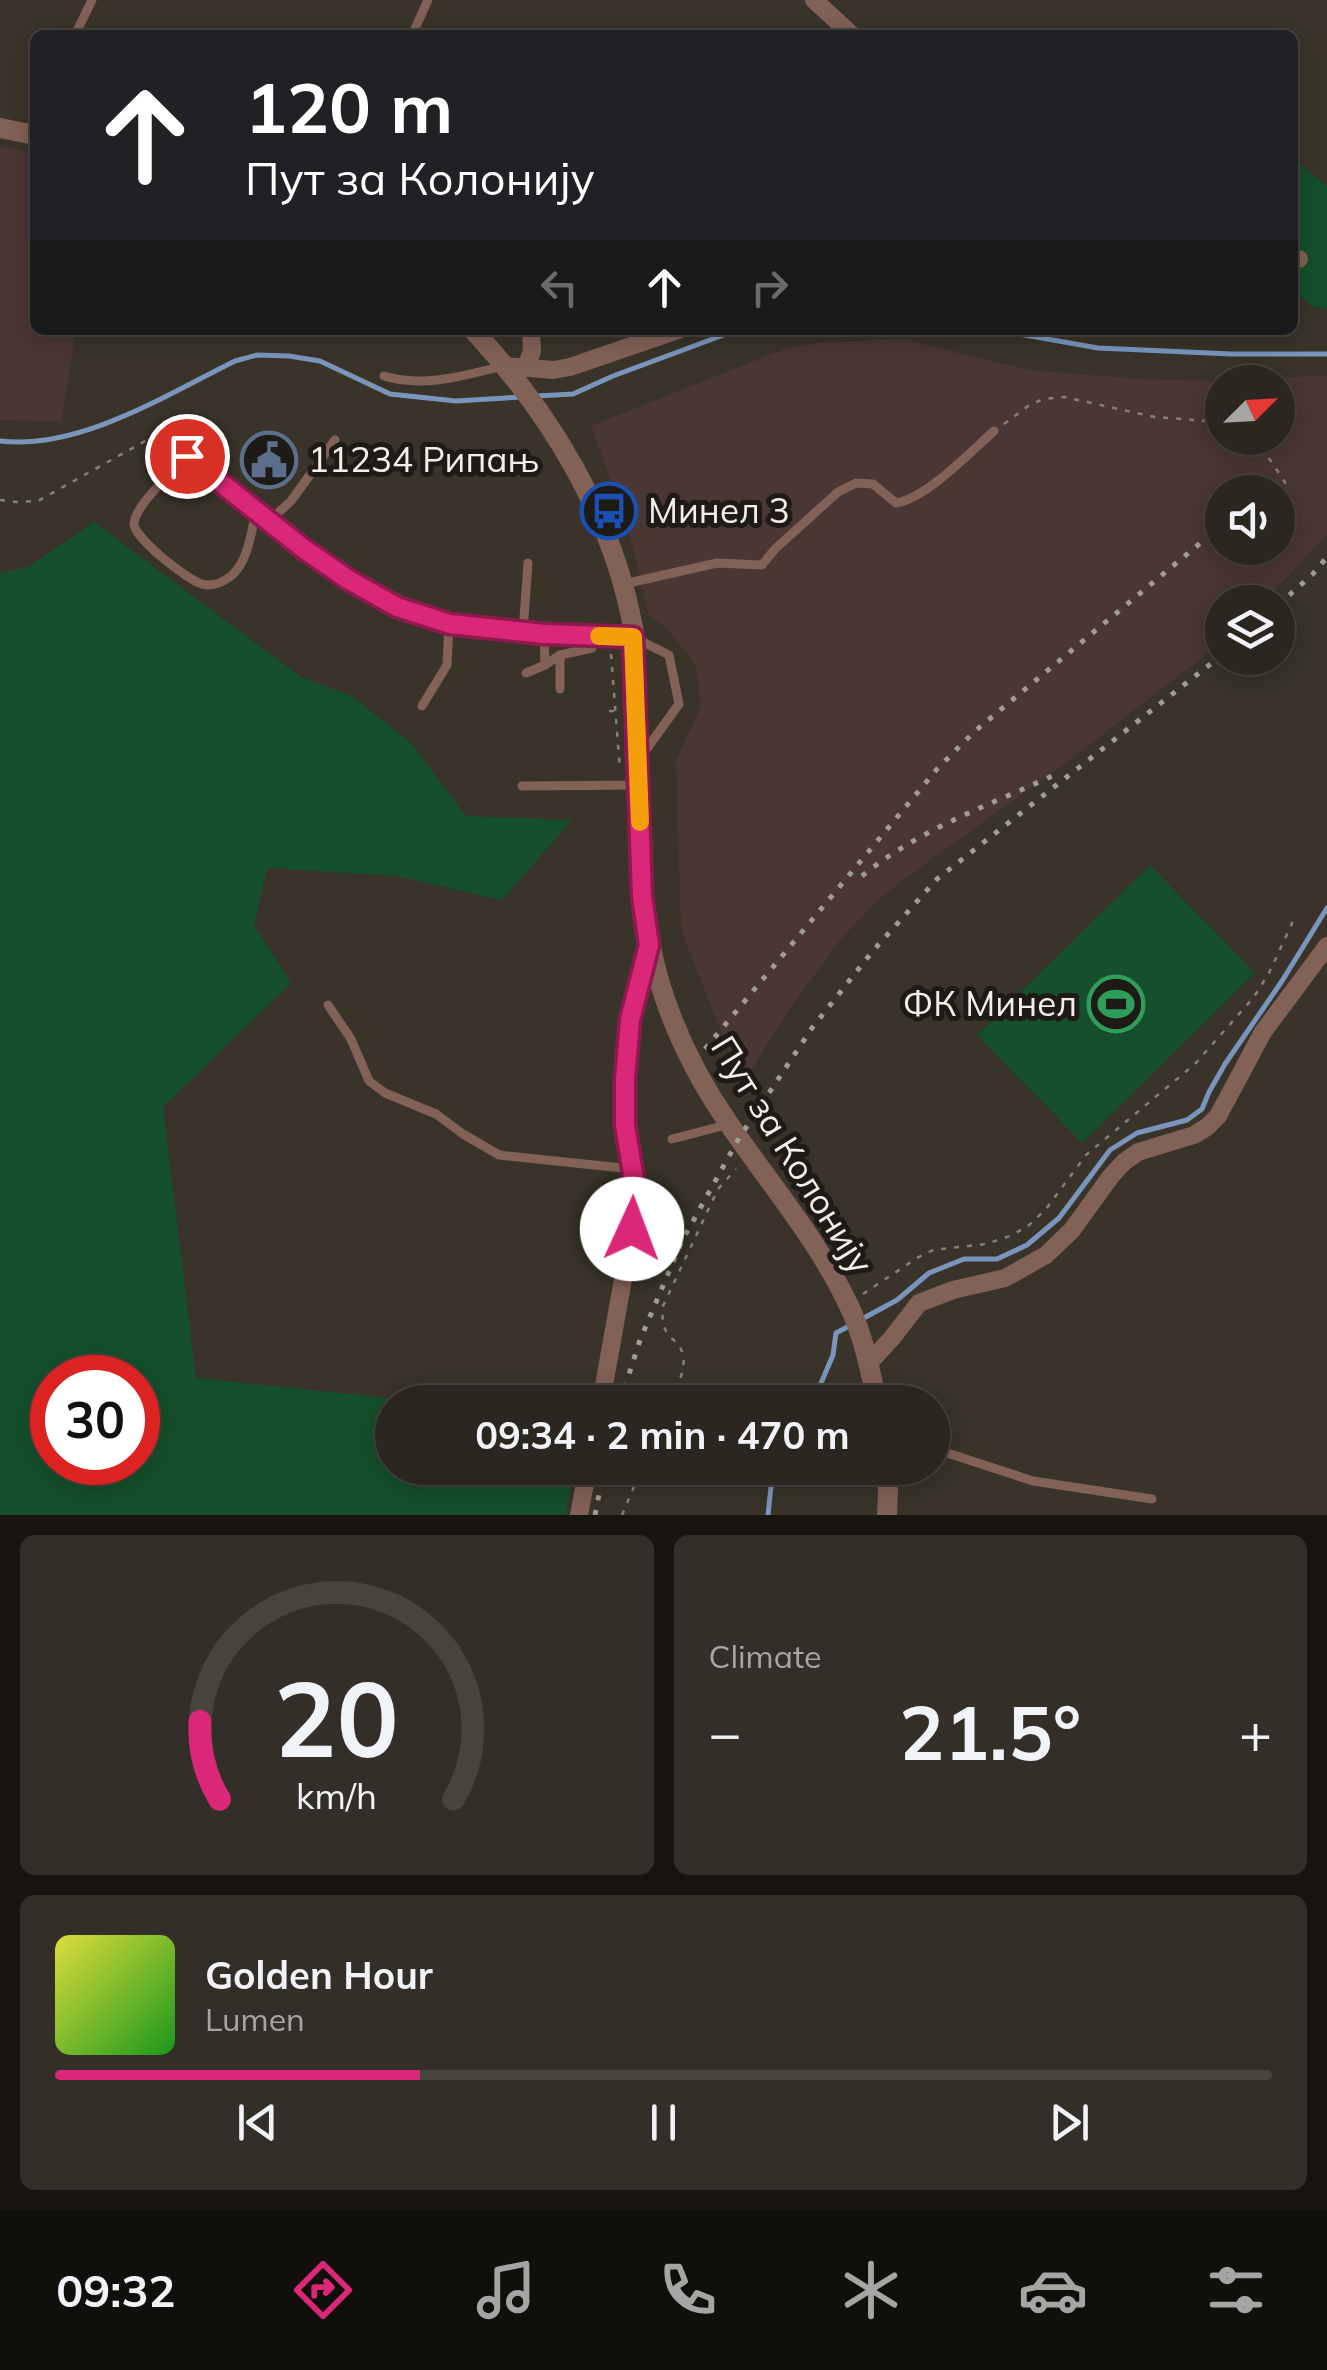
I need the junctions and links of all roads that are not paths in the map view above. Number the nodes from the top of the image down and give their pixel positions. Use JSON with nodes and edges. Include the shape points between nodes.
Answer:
{"nodes":[{"id":1,"x":92,"y":0,"type":"edge"},
{"id":2,"x":428,"y":0,"type":"edge"},
{"id":3,"x":814,"y":0,"type":"edge"},
{"id":4,"x":78,"y":30,"type":"edge"},
{"id":5,"x":414,"y":30,"type":"edge"},
{"id":6,"x":847,"y":30,"type":"edge"},
{"id":7,"x":0,"y":128,"type":"edge"},
{"id":8,"x":30,"y":129,"type":"edge"},
{"id":9,"x":478,"y":335,"type":"edge"},
{"id":10,"x":531,"y":335,"type":"edge"},
{"id":11,"x":664,"y":335,"type":"edge"},
{"id":12,"x":518,"y":372,"type":"junction"},
{"id":13,"x":384,"y":376,"type":"dead end"},
{"id":14,"x":994,"y":430,"type":"road end"},
{"id":15,"x":165,"y":433,"type":"road end"},
{"id":16,"x":334,"y":440,"type":"dead end"},
{"id":17,"x":187,"y":456,"type":"junction"},
{"id":18,"x":262,"y":517,"type":"junction"},
{"id":19,"x":528,"y":563,"type":"dead end"},
{"id":20,"x":621,"y":585,"type":"junction"},
{"id":21,"x":450,"y":624,"type":"junction"},
{"id":22,"x":523,"y":632,"type":"junction"},
{"id":23,"x":544,"y":634,"type":"junction"},
{"id":24,"x":633,"y":637,"type":"junction"},
{"id":25,"x":592,"y":648,"type":"dead end"},
{"id":26,"x":560,"y":655,"type":"junction"},
{"id":27,"x":545,"y":666,"type":"junction"},
{"id":28,"x":526,"y":674,"type":"dead end"},
{"id":29,"x":560,"y":689,"type":"dead end"},
{"id":30,"x":422,"y":706,"type":"dead end"},
{"id":31,"x":628,"y":763,"type":"junction"},
{"id":32,"x":522,"y":786,"type":"dead end"},
{"id":33,"x":639,"y":786,"type":"junction"},
{"id":34,"x":649,"y":945,"type":"junction"},
{"id":35,"x":1327,"y":946,"type":"edge"},
{"id":36,"x":328,"y":1005,"type":"dead end"},
{"id":37,"x":729,"y":1124,"type":"junction"},
{"id":38,"x":672,"y":1139,"type":"dead end"},
{"id":39,"x":632,"y":1169,"type":"junction"},
{"id":40,"x":869,"y":1363,"type":"junction"},
{"id":41,"x":604,"y":1385,"type":"edge"},
{"id":42,"x":873,"y":1385,"type":"edge"},
{"id":43,"x":950,"y":1454,"type":"edge"},
{"id":44,"x":585,"y":1485,"type":"edge"},
{"id":45,"x":886,"y":1485,"type":"edge"},
{"id":46,"x":1152,"y":1499,"type":"dead end"},
{"id":47,"x":579,"y":1515,"type":"edge"},
{"id":48,"x":887,"y":1515,"type":"edge"}],
"edges":[{"from":1,"to":4,"type":"lane"},
{"from":2,"to":5,"type":"lane"},
{"from":3,"to":6,"type":"street"},
{"from":7,"to":8,"type":"street"},
{"from":9,"to":12,"type":"street","name":"Пут за Колонију"},
{"from":10,"to":12,"type":"street","via":[[532,351]]},
{"from":11,"to":12,"type":"street","via":[[570,368]]},
{"from":12,"to":13,"type":"lane","via":[[430,382]]},
{"from":12,"to":20,"type":"street","name":"Пут за Колонију","via":[[588,494]]},
{"from":14,"to":20,"type":"lane","via":[[908,501],[896,503],[873,484],[838,492],[762,565],[717,563]]},
{"from":15,"to":17,"type":"street"},
{"from":16,"to":18,"type":"lane","via":[[291,501]]},
{"from":17,"to":18,"type":"street"},
{"from":17,"to":18,"type":"lane","via":[[134,520],[150,548],[202,584],[216,584],[242,564]]},
{"from":18,"to":21,"type":"street","via":[[349,580],[397,607]]},
{"from":19,"to":22,"type":"lane"},
{"from":20,"to":24,"type":"street","name":"Пут за Колонију"},
{"from":21,"to":22,"type":"street"},
{"from":21,"to":30,"type":"lane","via":[[447,665]]},
{"from":22,"to":23,"type":"street"},
{"from":23,"to":24,"type":"street"},
{"from":23,"to":27,"type":"lane"},
{"from":24,"to":31,"type":"street","name":"Пут за Колонију"},
{"from":24,"to":31,"type":"lane","via":[[669,655],[679,704]]},
{"from":25,"to":26,"type":"lane"},
{"from":26,"to":27,"type":"lane"},
{"from":26,"to":29,"type":"lane"},
{"from":27,"to":28,"type":"lane"},
{"from":31,"to":33,"type":"street","name":"Пут за Колонију"},
{"from":32,"to":33,"type":"lane"},
{"from":33,"to":34,"type":"street","name":"Пут за Колонију"},
{"from":34,"to":37,"type":"street","name":"Пут за Колонију","via":[[685,1049]]},
{"from":34,"to":39,"type":"street","via":[[630,1020],[625,1079]]},
{"from":35,"to":40,"type":"street","via":[[1263,1032],[1207,1127],[1138,1152],[1046,1255],[1005,1278],[919,1303]]},
{"from":36,"to":39,"type":"lane","via":[[369,1081],[385,1093],[436,1114],[500,1155]]},
{"from":37,"to":38,"type":"lane"},
{"from":37,"to":40,"type":"street","name":"Пут за Колонију","via":[[792,1210],[850,1309]]},
{"from":39,"to":41,"type":"street","via":[[632,1229]]},
{"from":40,"to":42,"type":"street","name":"Пут за Колонију"},
{"from":43,"to":46,"type":"lane","via":[[1032,1481]]},
{"from":44,"to":47,"type":"street"},
{"from":45,"to":48,"type":"street"}]}
